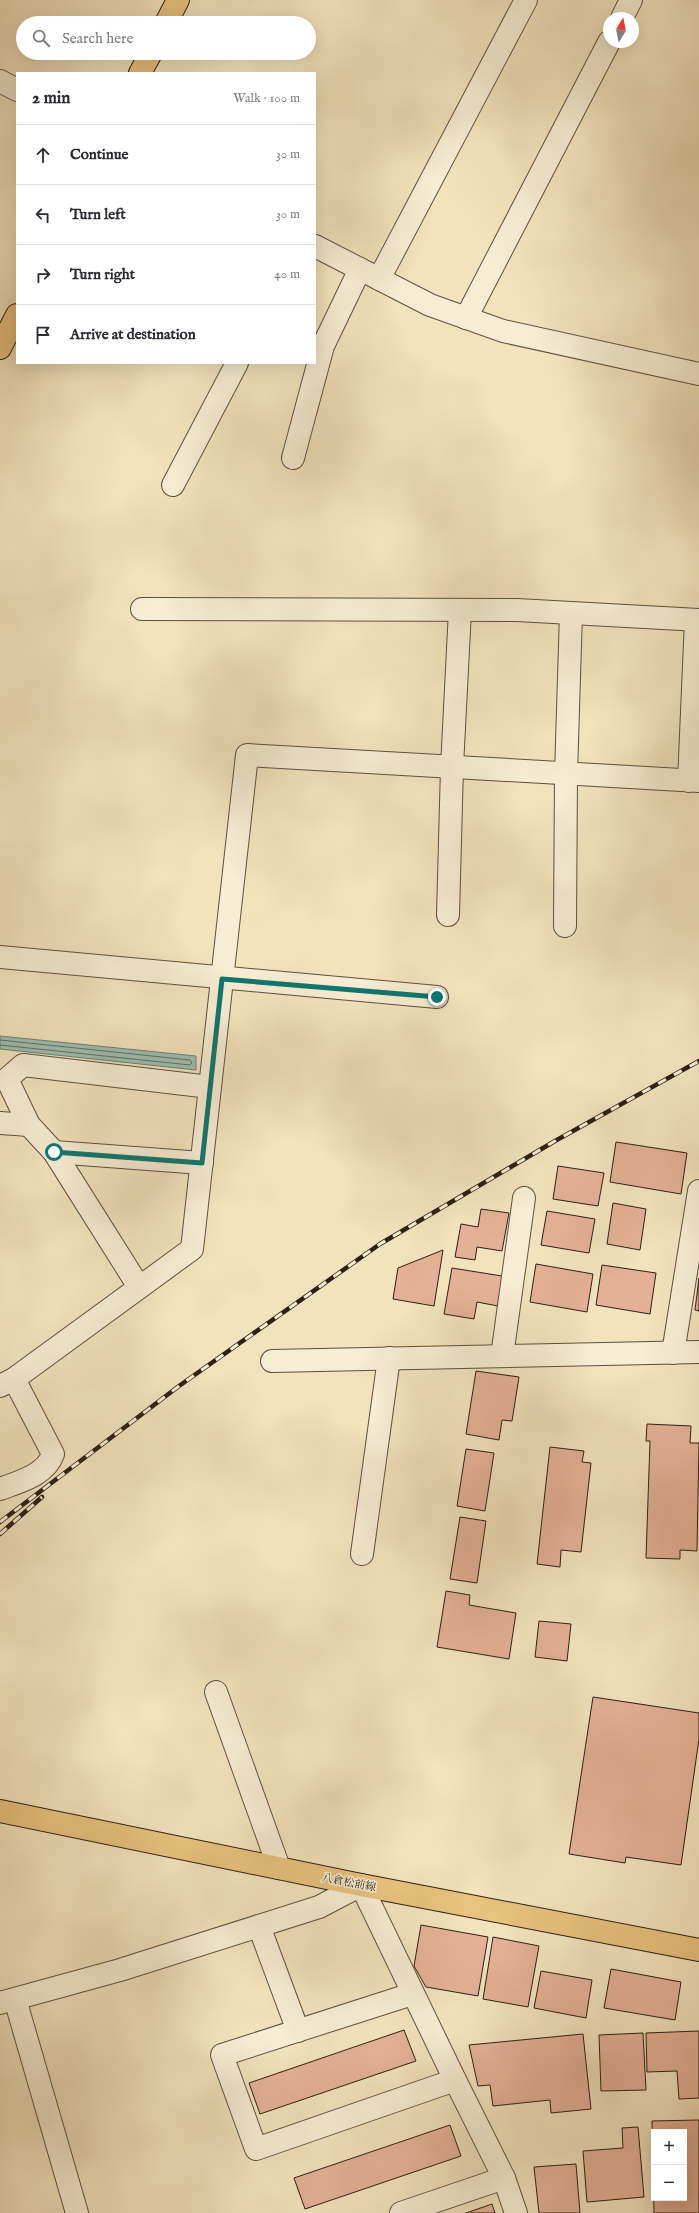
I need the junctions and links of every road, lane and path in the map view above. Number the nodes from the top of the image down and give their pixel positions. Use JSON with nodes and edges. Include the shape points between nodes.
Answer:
{"nodes":[{"id":1,"x":178,"y":0,"type":"edge"},
{"id":2,"x":526,"y":0,"type":"edge"},
{"id":3,"x":631,"y":0,"type":"edge"},
{"id":4,"x":625,"y":12,"type":"edge"},
{"id":5,"x":170,"y":16,"type":"edge"},
{"id":6,"x":606,"y":48,"type":"edge"},
{"id":7,"x":147,"y":60,"type":"edge"},
{"id":8,"x":141,"y":72,"type":"edge"},
{"id":9,"x":316,"y":247,"type":"edge"},
{"id":10,"x":360,"y":269,"type":"junction"},
{"id":11,"x":379,"y":279,"type":"junction"},
{"id":12,"x":16,"y":317,"type":"edge"},
{"id":13,"x":466,"y":318,"type":"junction"},
{"id":14,"x":0,"y":348,"type":"edge"},
{"id":15,"x":236,"y":364,"type":"edge"},
{"id":16,"x":699,"y":374,"type":"edge"},
{"id":17,"x":293,"y":458,"type":"dead end"},
{"id":18,"x":173,"y":485,"type":"dead end"},
{"id":19,"x":142,"y":609,"type":"dead end"},
{"id":20,"x":460,"y":610,"type":"junction"},
{"id":21,"x":571,"y":613,"type":"junction"},
{"id":22,"x":698,"y":620,"type":"edge"},
{"id":23,"x":452,"y":767,"type":"junction"},
{"id":24,"x":566,"y":774,"type":"junction"},
{"id":25,"x":694,"y":781,"type":"edge"},
{"id":26,"x":448,"y":915,"type":"dead end"},
{"id":27,"x":565,"y":926,"type":"dead end"},
{"id":28,"x":0,"y":958,"type":"edge"},
{"id":29,"x":222,"y":979,"type":"junction"},
{"id":30,"x":437,"y":997,"type":"dead end"},
{"id":31,"x":210,"y":1087,"type":"junction"},
{"id":32,"x":0,"y":1123,"type":"edge"},
{"id":33,"x":29,"y":1125,"type":"junction"},
{"id":34,"x":54,"y":1152,"type":"junction"},
{"id":35,"x":202,"y":1163,"type":"junction"},
{"id":36,"x":699,"y":1191,"type":"edge"},
{"id":37,"x":524,"y":1198,"type":"dead end"},
{"id":38,"x":139,"y":1287,"type":"junction"},
{"id":39,"x":699,"y":1352,"type":"edge"},
{"id":40,"x":673,"y":1353,"type":"junction"},
{"id":41,"x":502,"y":1356,"type":"junction"},
{"id":42,"x":389,"y":1358,"type":"junction"},
{"id":43,"x":272,"y":1361,"type":"dead end"},
{"id":44,"x":7,"y":1382,"type":"edge"},
{"id":45,"x":0,"y":1489,"type":"edge"},
{"id":46,"x":362,"y":1554,"type":"dead end"},
{"id":47,"x":216,"y":1692,"type":"dead end"},
{"id":48,"x":0,"y":1811,"type":"edge"},
{"id":49,"x":279,"y":1868,"type":"junction"},
{"id":50,"x":361,"y":1885,"type":"junction"},
{"id":51,"x":259,"y":1926,"type":"junction"},
{"id":52,"x":699,"y":1950,"type":"edge"},
{"id":53,"x":412,"y":1994,"type":"junction"},
{"id":54,"x":8,"y":2001,"type":"edge"},
{"id":55,"x":298,"y":2031,"type":"junction"},
{"id":56,"x":454,"y":2080,"type":"junction"},
{"id":57,"x":504,"y":2178,"type":"junction"},
{"id":58,"x":77,"y":2213,"type":"edge"},
{"id":59,"x":401,"y":2213,"type":"edge"},
{"id":60,"x":516,"y":2213,"type":"edge"}],
"edges":[{"from":1,"to":5,"type":"main road"},
{"from":2,"to":11,"type":"street"},
{"from":3,"to":4,"type":"street"},
{"from":6,"to":13,"type":"street"},
{"from":7,"to":8,"type":"main road"},
{"from":9,"to":10,"type":"street"},
{"from":10,"to":11,"type":"street"},
{"from":10,"to":17,"type":"street","via":[[323,346]]},
{"from":11,"to":13,"type":"street","via":[[430,305]]},
{"from":12,"to":14,"type":"main road"},
{"from":13,"to":16,"type":"street","via":[[503,331]]},
{"from":15,"to":18,"type":"street"},
{"from":19,"to":20,"type":"street"},
{"from":20,"to":21,"type":"street"},
{"from":20,"to":23,"type":"street"},
{"from":21,"to":22,"type":"street"},
{"from":21,"to":24,"type":"street"},
{"from":22,"to":25,"type":"street"},
{"from":23,"to":24,"type":"street"},
{"from":23,"to":26,"type":"street"},
{"from":23,"to":29,"type":"street","via":[[247,755]]},
{"from":24,"to":25,"type":"street"},
{"from":24,"to":27,"type":"street"},
{"from":28,"to":29,"type":"street"},
{"from":29,"to":30,"type":"street"},
{"from":29,"to":31,"type":"street"},
{"from":31,"to":33,"type":"street","via":[[23,1065],[7,1079]]},
{"from":31,"to":35,"type":"street"},
{"from":32,"to":33,"type":"street"},
{"from":33,"to":34,"type":"street"},
{"from":34,"to":35,"type":"street"},
{"from":34,"to":38,"type":"street"},
{"from":35,"to":38,"type":"street","via":[[192,1249]]},
{"from":36,"to":40,"type":"street"},
{"from":37,"to":41,"type":"street"},
{"from":38,"to":44,"type":"street"},
{"from":39,"to":40,"type":"street"},
{"from":40,"to":41,"type":"street"},
{"from":41,"to":42,"type":"street"},
{"from":42,"to":43,"type":"street"},
{"from":42,"to":46,"type":"street"},
{"from":44,"to":45,"type":"street","via":[[53,1454],[50,1464],[27,1479]]},
{"from":47,"to":49,"type":"street"},
{"from":48,"to":49,"type":"main road","name":"八倉松前線"},
{"from":49,"to":50,"type":"main road","name":"八倉松前線"},
{"from":50,"to":51,"type":"street","via":[[319,1907]]},
{"from":50,"to":52,"type":"main road","name":"八倉松前線"},
{"from":50,"to":53,"type":"street"},
{"from":51,"to":54,"type":"street","via":[[120,1970]]},
{"from":51,"to":55,"type":"street"},
{"from":53,"to":55,"type":"street"},
{"from":53,"to":56,"type":"street"},
{"from":54,"to":58,"type":"street"},
{"from":55,"to":56,"type":"street","via":[[222,2055],[256,2149]]},
{"from":56,"to":57,"type":"street"},
{"from":57,"to":59,"type":"street"},
{"from":57,"to":60,"type":"street"}]}
